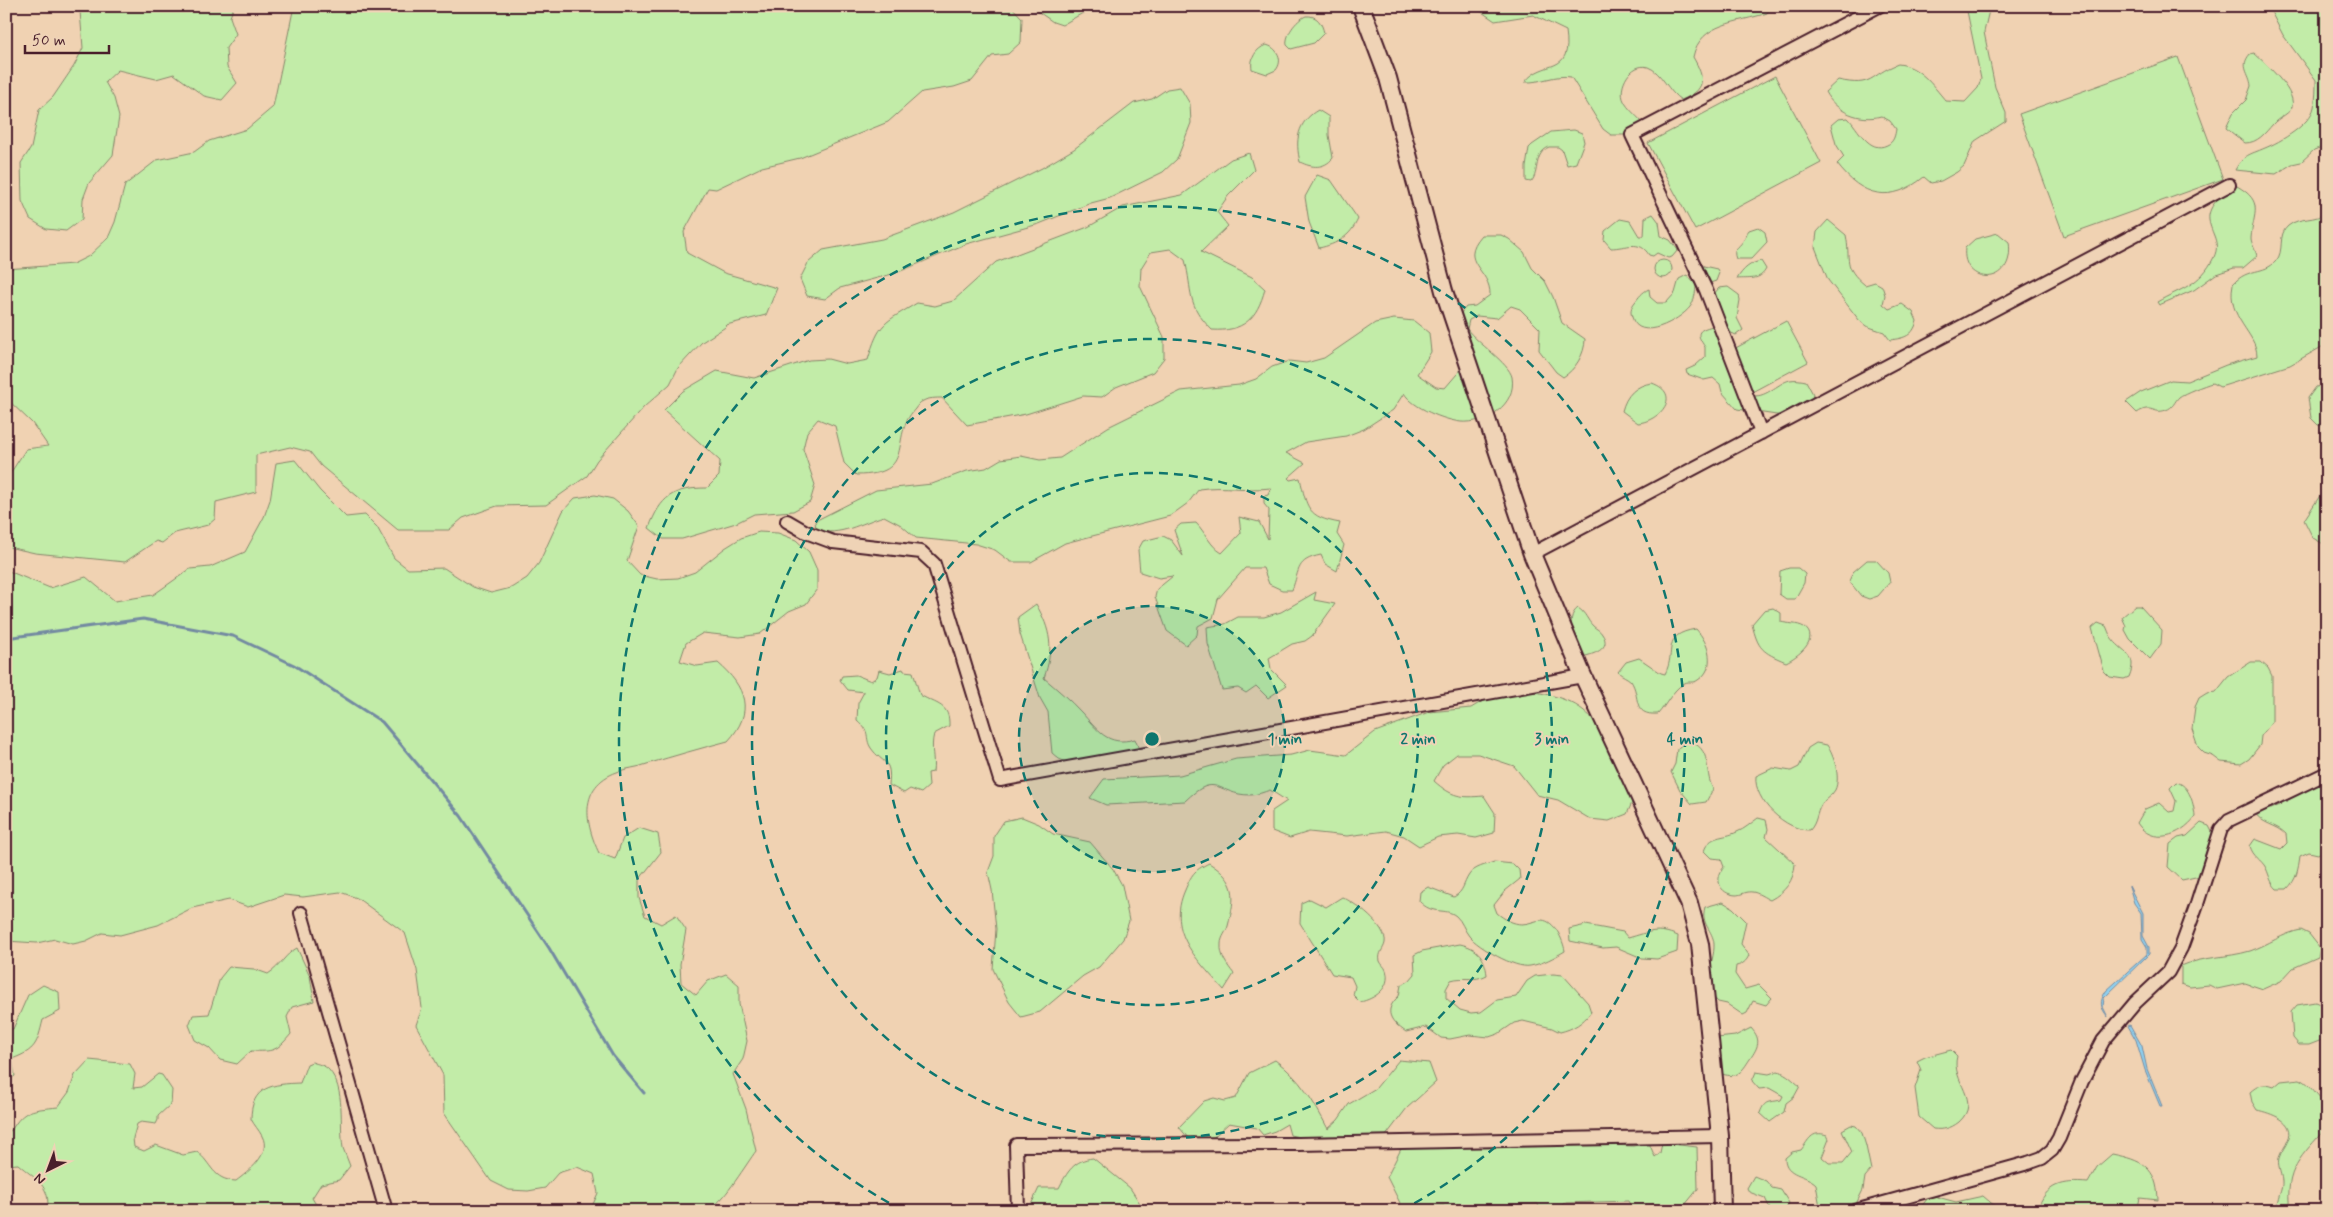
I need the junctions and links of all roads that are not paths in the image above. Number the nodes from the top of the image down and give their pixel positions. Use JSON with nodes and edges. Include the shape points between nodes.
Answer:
{"nodes":[{"id":1,"x":1361,"y":6,"type":"edge"},
{"id":2,"x":1879,"y":6,"type":"edge"},
{"id":3,"x":2229,"y":185,"type":"dead end"},
{"id":4,"x":1761,"y":433,"type":"junction"},
{"id":5,"x":787,"y":521,"type":"dead end"},
{"id":6,"x":1532,"y":554,"type":"junction"},
{"id":7,"x":1584,"y":676,"type":"junction"},
{"id":8,"x":2327,"y":773,"type":"edge"},
{"id":9,"x":301,"y":913,"type":"dead end"},
{"id":10,"x":1720,"y":1136,"type":"junction"},
{"id":11,"x":386,"y":1211,"type":"edge"},
{"id":12,"x":1018,"y":1211,"type":"edge"},
{"id":13,"x":1722,"y":1211,"type":"edge"},
{"id":14,"x":1854,"y":1211,"type":"edge"}],
"edges":[{"from":1,"to":6,"type":"street","via":[[1388,78],[1444,292]]},
{"from":2,"to":4,"type":"street","via":[[1632,135],[1706,290]]},
{"from":3,"to":4,"type":"street"},
{"from":4,"to":6,"type":"street"},
{"from":5,"to":7,"type":"street","via":[[833,542],[921,552],[934,564],[1000,780]]},
{"from":6,"to":7,"type":"street"},
{"from":7,"to":10,"type":"street","via":[[1689,903],[1700,944]]},
{"from":8,"to":14,"type":"street","via":[[2229,820],[2221,829],[2181,948],[2168,972],[2135,1003],[2103,1041],[2052,1150],[2028,1163]]},
{"from":9,"to":11,"type":"street"},
{"from":10,"to":12,"type":"street","via":[[1298,1144],[1016,1145]]},
{"from":10,"to":13,"type":"street"}]}
